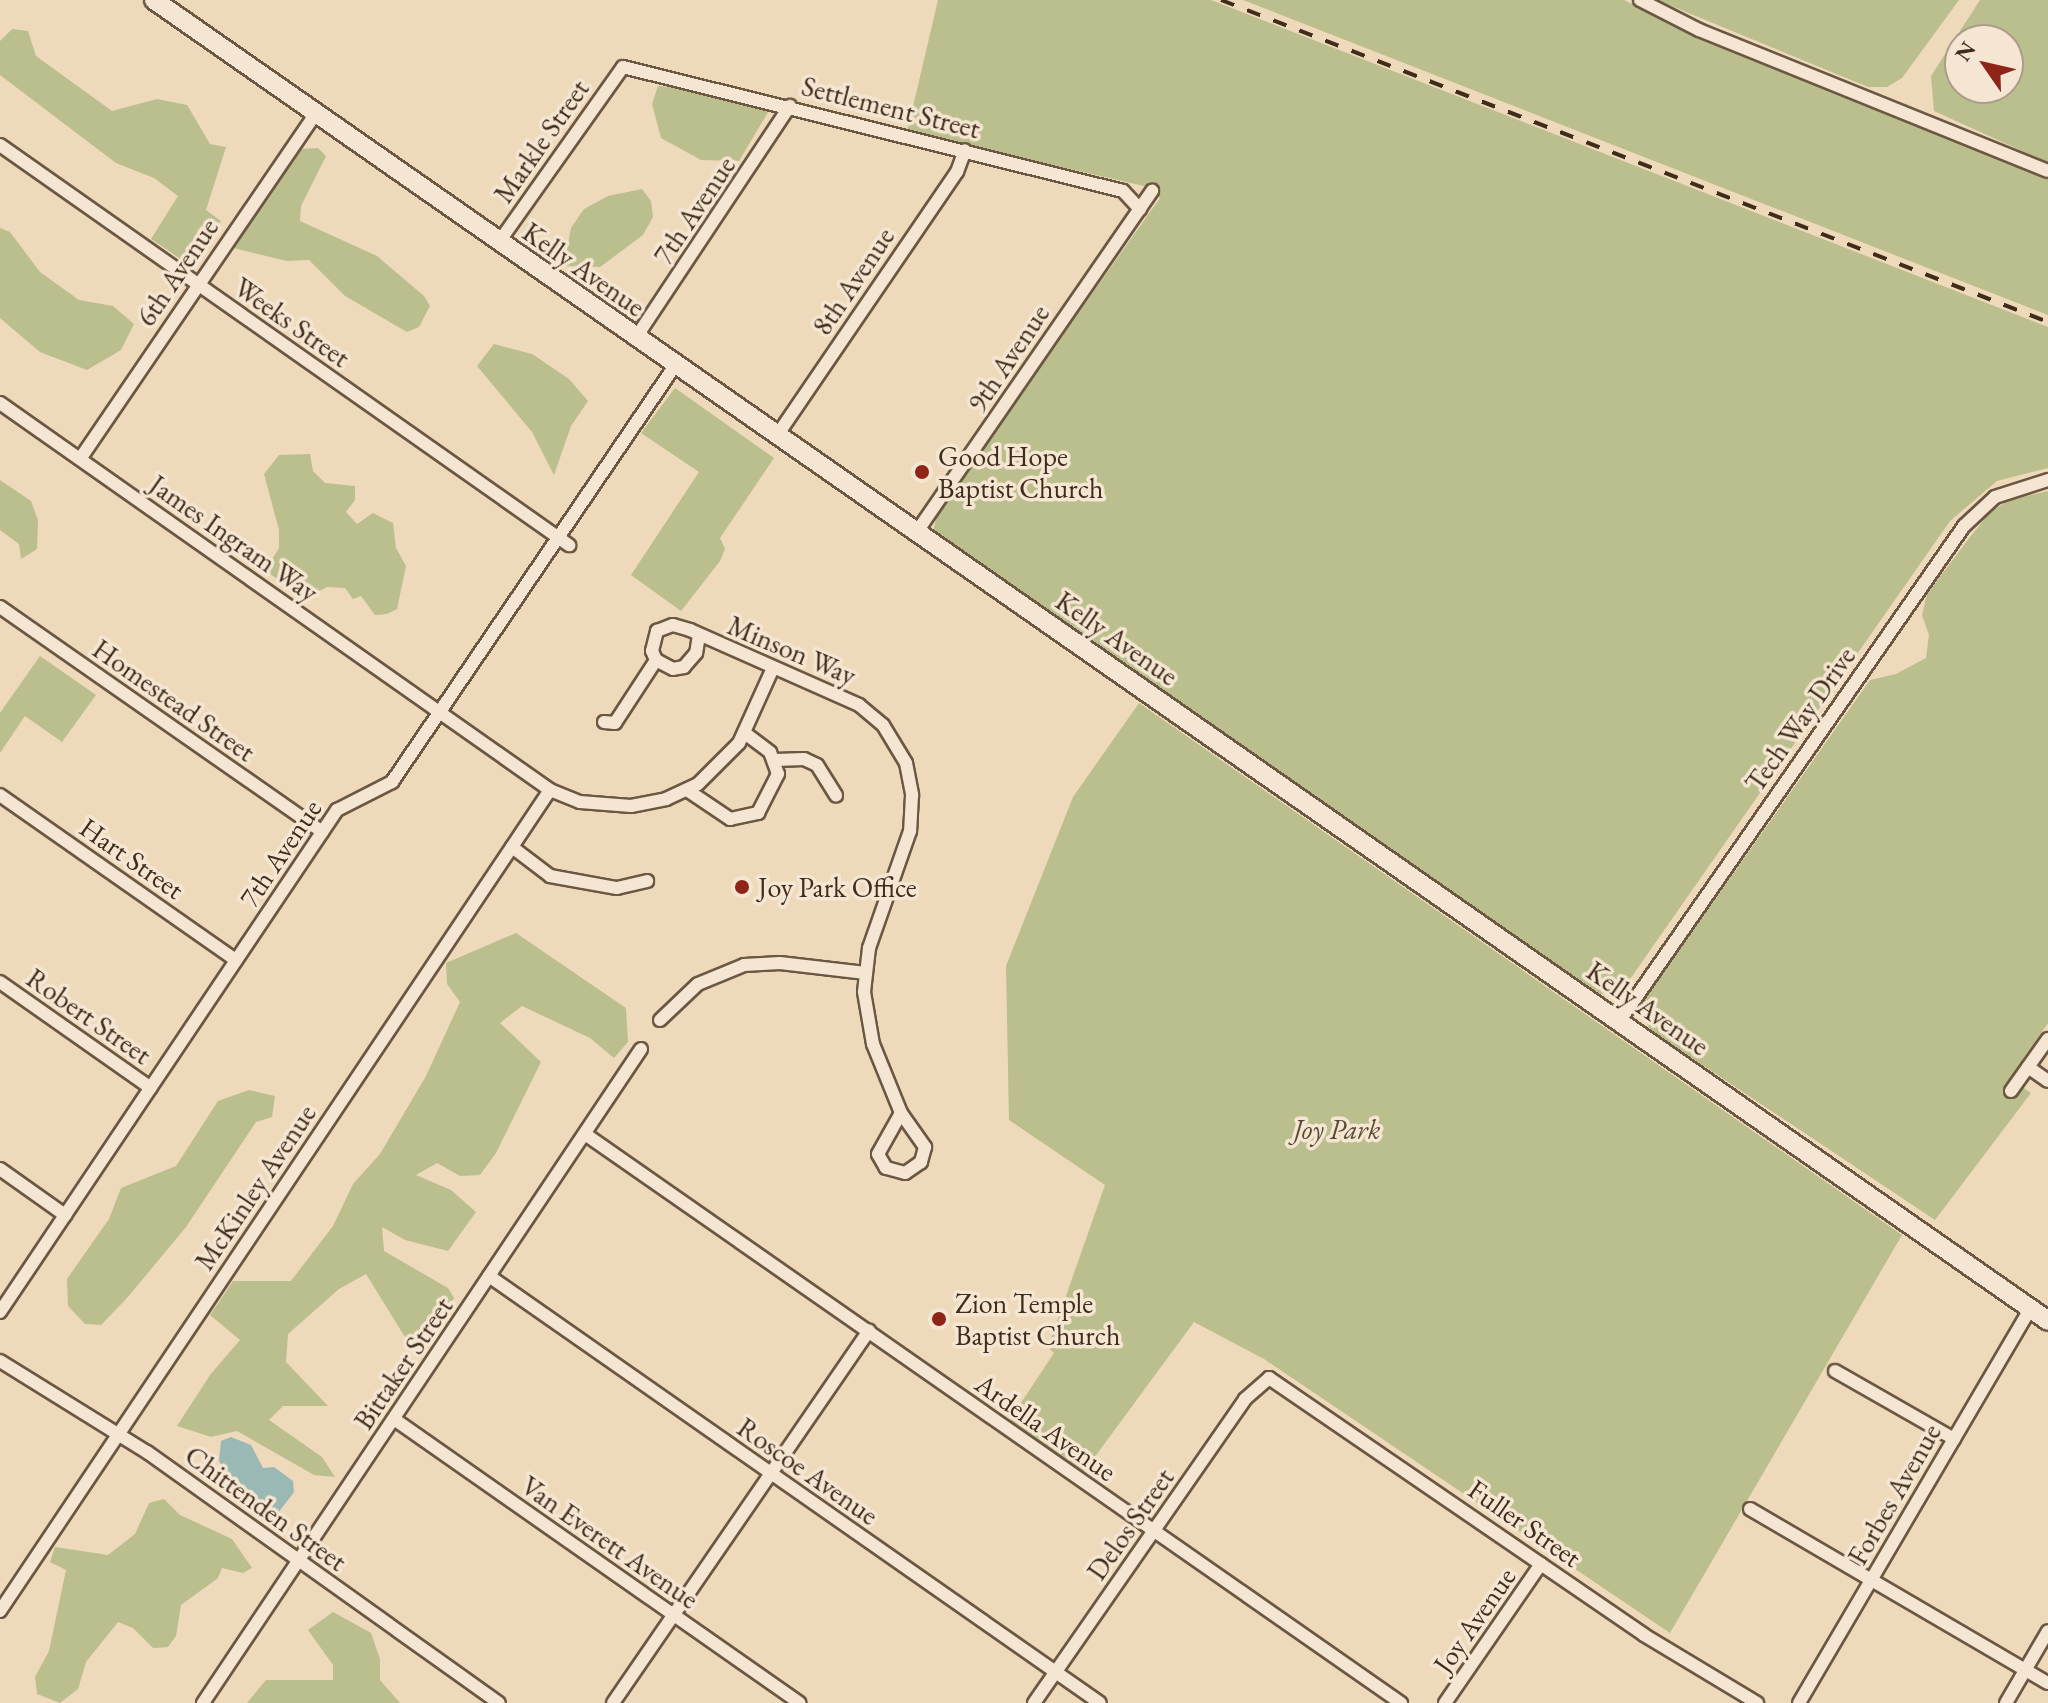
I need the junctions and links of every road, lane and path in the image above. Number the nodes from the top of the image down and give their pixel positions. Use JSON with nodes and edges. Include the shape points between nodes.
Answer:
{"nodes":[{"id":1,"x":154,"y":0,"type":"edge"},
{"id":2,"x":1640,"y":0,"type":"edge"},
{"id":3,"x":623,"y":67,"type":"joint"},
{"id":4,"x":790,"y":106,"type":"junction"},
{"id":5,"x":315,"y":114,"type":"junction"},
{"id":6,"x":0,"y":145,"type":"edge"},
{"id":7,"x":965,"y":150,"type":"junction"},
{"id":8,"x":2048,"y":171,"type":"edge"},
{"id":9,"x":1152,"y":191,"type":"dead end"},
{"id":10,"x":1140,"y":209,"type":"junction"},
{"id":11,"x":499,"y":242,"type":"junction"},
{"id":12,"x":198,"y":284,"type":"junction"},
{"id":13,"x":635,"y":339,"type":"junction"},
{"id":14,"x":674,"y":367,"type":"junction"},
{"id":15,"x":0,"y":403,"type":"edge"},
{"id":16,"x":776,"y":437,"type":"junction"},
{"id":17,"x":80,"y":459,"type":"junction"},
{"id":18,"x":2048,"y":480,"type":"edge"},
{"id":19,"x":916,"y":533,"type":"junction"},
{"id":20,"x":558,"y":537,"type":"junction"},
{"id":21,"x":569,"y":545,"type":"dead end"},
{"id":22,"x":0,"y":607,"type":"edge"},
{"id":23,"x":699,"y":635,"type":"junction"},
{"id":24,"x":656,"y":660,"type":"junction"},
{"id":25,"x":773,"y":668,"type":"junction"},
{"id":26,"x":440,"y":711,"type":"junction"},
{"id":27,"x":604,"y":722,"type":"dead end"},
{"id":28,"x":745,"y":733,"type":"junction"},
{"id":29,"x":775,"y":760,"type":"junction"},
{"id":30,"x":550,"y":790,"type":"junction"},
{"id":31,"x":687,"y":790,"type":"junction"},
{"id":32,"x":0,"y":795,"type":"edge"},
{"id":33,"x":836,"y":795,"type":"dead end"},
{"id":34,"x":322,"y":832,"type":"junction"},
{"id":35,"x":512,"y":847,"type":"junction"},
{"id":36,"x":647,"y":881,"type":"dead end"},
{"id":37,"x":236,"y":960,"type":"junction"},
{"id":38,"x":865,"y":973,"type":"junction"},
{"id":39,"x":0,"y":982,"type":"edge"},
{"id":40,"x":660,"y":1020,"type":"dead end"},
{"id":41,"x":1619,"y":1022,"type":"junction"},
{"id":42,"x":2048,"y":1039,"type":"edge"},
{"id":43,"x":641,"y":1049,"type":"dead end"},
{"id":44,"x":2028,"y":1067,"type":"junction"},
{"id":45,"x":2048,"y":1081,"type":"edge"},
{"id":46,"x":151,"y":1088,"type":"junction"},
{"id":47,"x":2011,"y":1091,"type":"dead end"},
{"id":48,"x":901,"y":1113,"type":"junction"},
{"id":49,"x":585,"y":1134,"type":"junction"},
{"id":50,"x":0,"y":1169,"type":"edge"},
{"id":51,"x":65,"y":1215,"type":"junction"},
{"id":52,"x":489,"y":1276,"type":"junction"},
{"id":53,"x":2030,"y":1309,"type":"junction"},
{"id":54,"x":0,"y":1312,"type":"edge"},
{"id":55,"x":2048,"y":1321,"type":"edge"},
{"id":56,"x":869,"y":1331,"type":"junction"},
{"id":57,"x":0,"y":1361,"type":"edge"},
{"id":58,"x":1835,"y":1371,"type":"dead end"},
{"id":59,"x":1269,"y":1378,"type":"joint"},
{"id":60,"x":394,"y":1419,"type":"junction"},
{"id":61,"x":120,"y":1433,"type":"junction"},
{"id":62,"x":1954,"y":1439,"type":"junction"},
{"id":63,"x":771,"y":1474,"type":"junction"},
{"id":64,"x":1750,"y":1509,"type":"dead end"},
{"id":65,"x":1154,"y":1532,"type":"junction"},
{"id":66,"x":299,"y":1561,"type":"junction"},
{"id":67,"x":1541,"y":1564,"type":"junction"},
{"id":68,"x":1872,"y":1580,"type":"junction"},
{"id":69,"x":0,"y":1611,"type":"edge"},
{"id":70,"x":674,"y":1615,"type":"junction"},
{"id":71,"x":2048,"y":1631,"type":"edge"},
{"id":72,"x":2025,"y":1670,"type":"junction"},
{"id":73,"x":1056,"y":1672,"type":"junction"},
{"id":74,"x":2048,"y":1683,"type":"edge"},
{"id":75,"x":203,"y":1703,"type":"edge"},
{"id":76,"x":499,"y":1703,"type":"edge"},
{"id":77,"x":613,"y":1703,"type":"edge"},
{"id":78,"x":799,"y":1703,"type":"edge"},
{"id":79,"x":1034,"y":1703,"type":"edge"},
{"id":80,"x":1100,"y":1703,"type":"edge"},
{"id":81,"x":1401,"y":1703,"type":"edge"},
{"id":82,"x":1445,"y":1703,"type":"edge"},
{"id":83,"x":1757,"y":1703,"type":"edge"},
{"id":84,"x":1799,"y":1703,"type":"edge"},
{"id":85,"x":2006,"y":1703,"type":"edge"}],
"edges":[{"from":1,"to":5,"type":"main road","name":"Kelly Avenue"},
{"from":2,"to":8,"type":"street","via":[[1699,30]]},
{"from":3,"to":4,"type":"street","name":"Settlement Street"},
{"from":3,"to":11,"type":"street","name":"Markle Street"},
{"from":4,"to":7,"type":"street","name":"Settlement Street"},
{"from":4,"to":13,"type":"street","name":"7th Avenue"},
{"from":5,"to":11,"type":"main road","name":"Kelly Avenue"},
{"from":5,"to":12,"type":"street","name":"6th Avenue"},
{"from":6,"to":12,"type":"street","name":"Weeks Street"},
{"from":7,"to":10,"type":"street","name":"Settlement Street","via":[[1123,191]]},
{"from":7,"to":16,"type":"street","name":"8th Avenue","via":[[957,172]]},
{"from":9,"to":10,"type":"street","name":"9th Avenue"},
{"from":10,"to":19,"type":"street","name":"9th Avenue"},
{"from":11,"to":13,"type":"main road","name":"Kelly Avenue"},
{"from":12,"to":17,"type":"street","name":"6th Avenue"},
{"from":12,"to":20,"type":"street","name":"Weeks Street"},
{"from":13,"to":14,"type":"main road","name":"Kelly Avenue"},
{"from":14,"to":16,"type":"main road","name":"Kelly Avenue"},
{"from":14,"to":20,"type":"street","name":"7th Avenue"},
{"from":15,"to":17,"type":"street","name":"James Ingram Way"},
{"from":16,"to":19,"type":"main road","name":"Kelly Avenue"},
{"from":17,"to":26,"type":"street","name":"James Ingram Way"},
{"from":18,"to":41,"type":"street","name":"Tech Way Drive","via":[[1995,497],[1964,526]]},
{"from":19,"to":41,"type":"main road","name":"Kelly Avenue"},
{"from":20,"to":21,"type":"street","name":"Weeks Street"},
{"from":20,"to":26,"type":"street","name":"7th Avenue"},
{"from":22,"to":34,"type":"street","name":"Homestead Street"},
{"from":23,"to":24,"type":"street","name":"Minson Way","via":[[696,653],[684,667],[673,669]]},
{"from":23,"to":24,"type":"street","name":"Minson Way","via":[[673,625],[657,631],[652,651]]},
{"from":23,"to":25,"type":"street","name":"Minson Way"},
{"from":24,"to":27,"type":"street","via":[[615,723]]},
{"from":25,"to":28,"type":"street"},
{"from":25,"to":38,"type":"street","name":"Minson Way","via":[[859,705],[883,725],[906,763],[912,795],[910,831]]},
{"from":26,"to":30,"type":"street"},
{"from":26,"to":34,"type":"street","name":"7th Avenue","via":[[392,782],[343,804]]},
{"from":28,"to":29,"type":"street"},
{"from":28,"to":31,"type":"street","via":[[723,764]]},
{"from":29,"to":31,"type":"street","via":[[778,774],[770,795],[758,813],[746,818],[718,815]]},
{"from":29,"to":33,"type":"street","via":[[804,759],[817,765]]},
{"from":30,"to":31,"type":"street","via":[[613,806],[654,802]]},
{"from":30,"to":35,"type":"street","name":"McKinley Avenue"},
{"from":32,"to":37,"type":"street","name":"Hart Street"},
{"from":34,"to":37,"type":"street","name":"7th Avenue"},
{"from":35,"to":36,"type":"street","via":[[550,876],[617,888]]},
{"from":35,"to":61,"type":"street","name":"McKinley Avenue"},
{"from":37,"to":46,"type":"street","name":"7th Avenue"},
{"from":38,"to":40,"type":"street","via":[[780,963],[744,965],[698,984]]},
{"from":38,"to":48,"type":"street","name":"Minson Way","via":[[870,1031]]},
{"from":39,"to":46,"type":"street","name":"Robert Street"},
{"from":41,"to":53,"type":"main road","name":"Kelly Avenue"},
{"from":42,"to":44,"type":"street"},
{"from":43,"to":49,"type":"street","name":"Bittaker Street"},
{"from":44,"to":45,"type":"street"},
{"from":44,"to":47,"type":"street"},
{"from":46,"to":51,"type":"street","name":"7th Avenue"},
{"from":48,"to":48,"type":"street","name":"Minson Way","via":[[925,1147],[921,1162],[905,1173],[886,1168],[878,1154]]},
{"from":49,"to":52,"type":"street","name":"Bittaker Street"},
{"from":49,"to":56,"type":"street","name":"Ardella Avenue"},
{"from":50,"to":51,"type":"street"},
{"from":51,"to":54,"type":"street","name":"7th Avenue"},
{"from":52,"to":60,"type":"street","name":"Bittaker Street"},
{"from":52,"to":63,"type":"street","name":"Roscoe Avenue"},
{"from":53,"to":55,"type":"main road","name":"Kelly Avenue"},
{"from":53,"to":62,"type":"street","name":"Forbes Avenue"},
{"from":56,"to":63,"type":"street"},
{"from":56,"to":65,"type":"street","name":"Ardella Avenue"},
{"from":57,"to":61,"type":"street","name":"Chittenden Street"},
{"from":58,"to":62,"type":"street"},
{"from":59,"to":65,"type":"street","name":"Delos Street","via":[[1245,1399]]},
{"from":59,"to":67,"type":"street","name":"Fuller Street"},
{"from":60,"to":66,"type":"street","name":"Bittaker Street"},
{"from":60,"to":70,"type":"street","name":"Van Everett Avenue"},
{"from":61,"to":66,"type":"street","name":"Chittenden Street"},
{"from":61,"to":69,"type":"street","name":"McKinley Avenue"},
{"from":62,"to":68,"type":"street","name":"Forbes Avenue"},
{"from":63,"to":70,"type":"street"},
{"from":63,"to":73,"type":"street","name":"Roscoe Avenue"},
{"from":64,"to":68,"type":"street"},
{"from":65,"to":73,"type":"street","name":"Delos Street"},
{"from":65,"to":81,"type":"street","name":"Ardella Avenue"},
{"from":66,"to":75,"type":"street","name":"Bittaker Street"},
{"from":66,"to":76,"type":"street","name":"Chittenden Street"},
{"from":67,"to":82,"type":"street","name":"Joy Avenue"},
{"from":67,"to":83,"type":"street","name":"Fuller Street","via":[[1667,1650]]},
{"from":68,"to":72,"type":"street"},
{"from":68,"to":84,"type":"street","name":"Forbes Avenue"},
{"from":70,"to":77,"type":"street"},
{"from":70,"to":78,"type":"street","name":"Van Everett Avenue"},
{"from":71,"to":72,"type":"street"},
{"from":72,"to":74,"type":"street"},
{"from":72,"to":85,"type":"street"},
{"from":73,"to":79,"type":"street","name":"Delos Street"},
{"from":73,"to":80,"type":"street","name":"Roscoe Avenue"}]}
